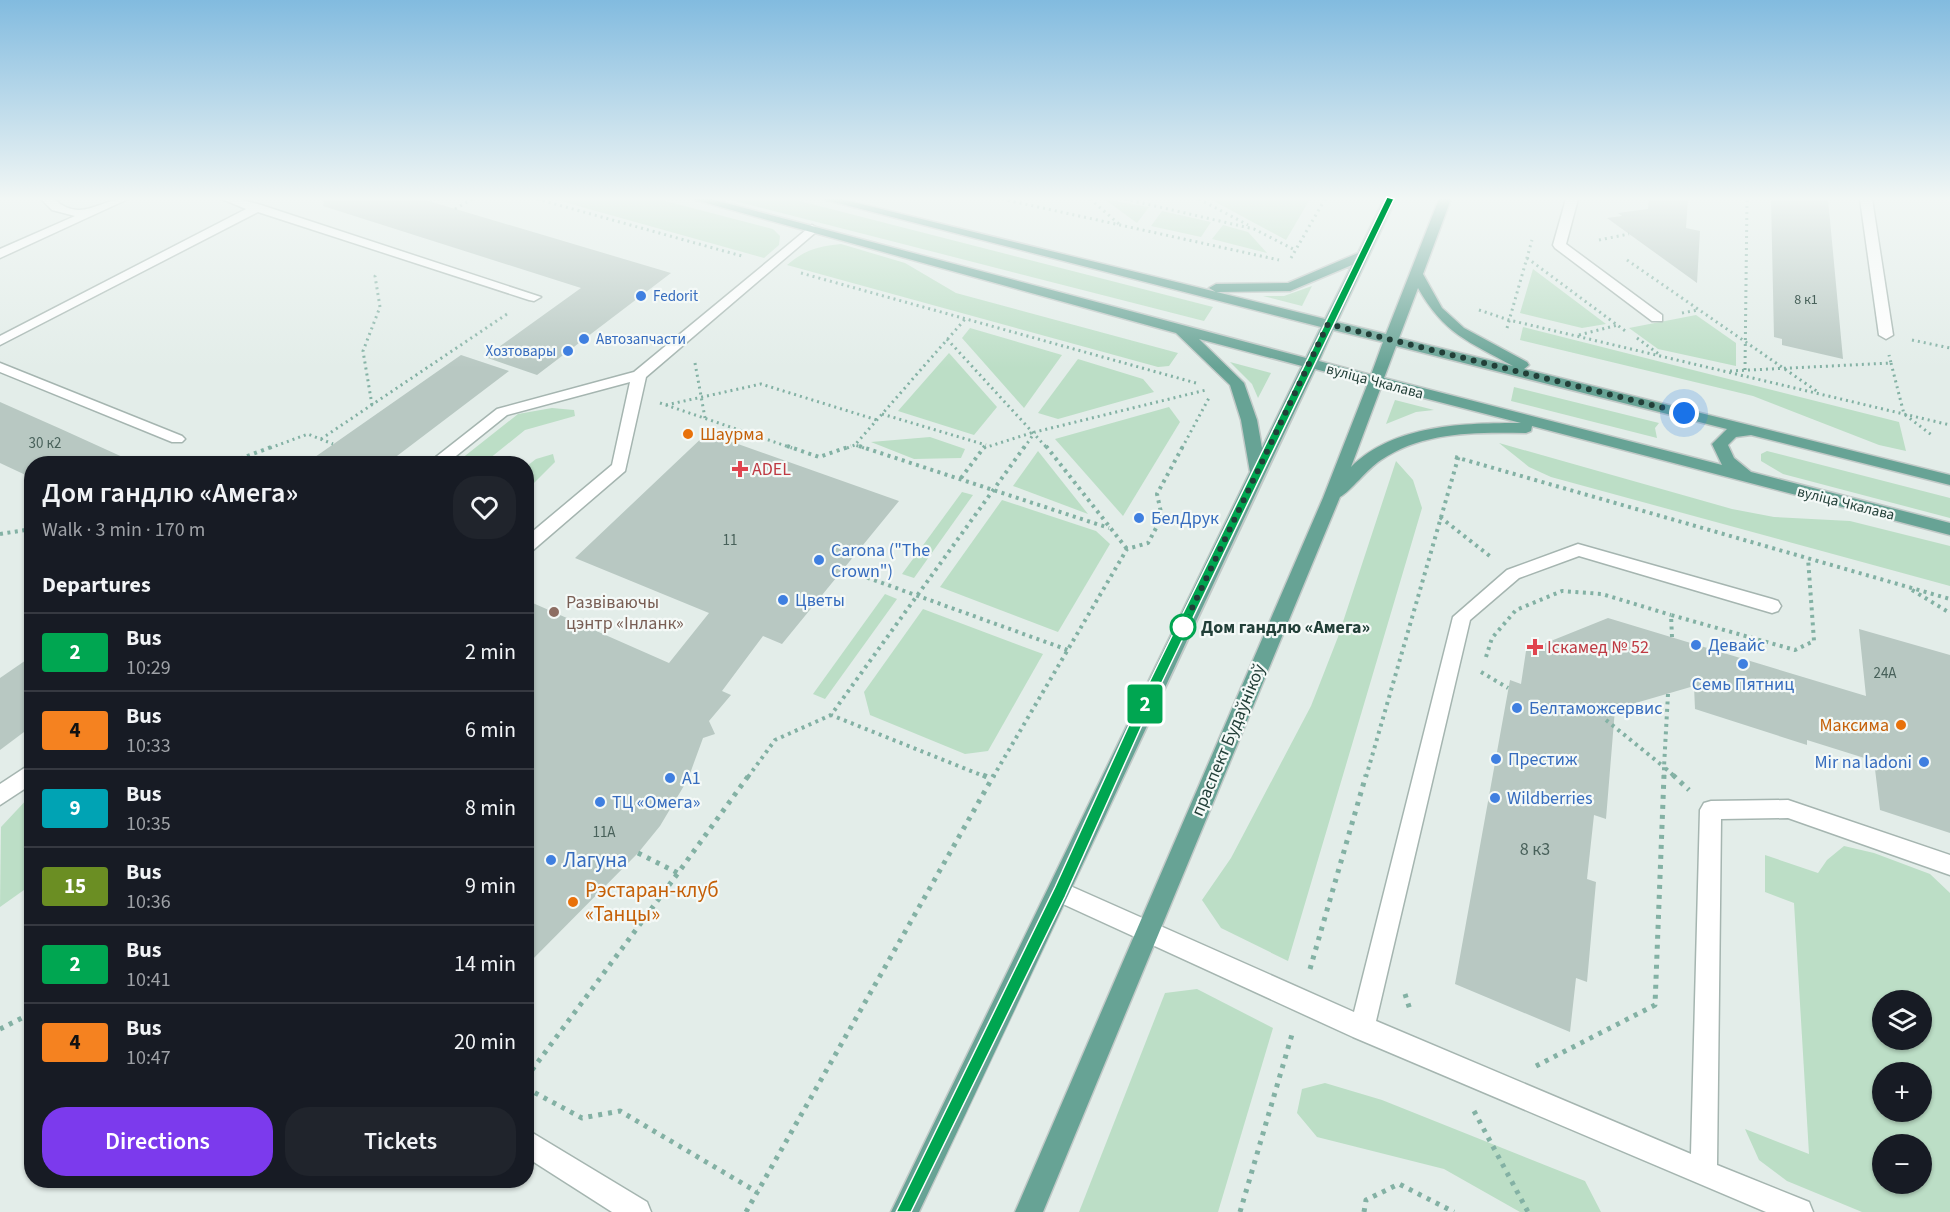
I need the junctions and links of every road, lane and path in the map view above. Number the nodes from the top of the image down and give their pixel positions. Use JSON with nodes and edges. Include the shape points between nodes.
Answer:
{"nodes":[{"id":1,"x":164,"y":256,"type":"edge"},
{"id":2,"x":389,"y":256,"type":"edge"},
{"id":3,"x":406,"y":256,"type":"edge"},
{"id":4,"x":739,"y":256,"type":"edge"},
{"id":5,"x":779,"y":256,"type":"edge"},
{"id":6,"x":909,"y":256,"type":"edge"},
{"id":7,"x":1055,"y":256,"type":"edge"},
{"id":8,"x":1260,"y":256,"type":"edge"},
{"id":9,"x":1292,"y":256,"type":"edge"},
{"id":10,"x":1361,"y":256,"type":"joint"},
{"id":11,"x":1422,"y":256,"type":"edge"},
{"id":12,"x":1573,"y":256,"type":"edge"},
{"id":13,"x":1747,"y":256,"type":"edge"},
{"id":14,"x":1874,"y":256,"type":"edge"},
{"id":15,"x":1527,"y":258,"type":"joint"},
{"id":16,"x":1626,"y":259,"type":"dead end"},
{"id":17,"x":1288,"y":262,"type":"junction"},
{"id":18,"x":769,"y":264,"type":"junction"},
{"id":19,"x":1296,"y":264,"type":"dead end"},
{"id":20,"x":1278,"y":265,"type":"dead end"},
{"id":21,"x":1415,"y":272,"type":"junction"},
{"id":22,"x":1177,"y":286,"type":"junction"},
{"id":23,"x":534,"y":297,"type":"joint"},
{"id":24,"x":966,"y":318,"type":"junction"},
{"id":25,"x":1657,"y":318,"type":"dead end"},
{"id":26,"x":1328,"y":324,"type":"junction"},
{"id":27,"x":1181,"y":330,"type":"junction"},
{"id":28,"x":689,"y":332,"type":"junction"},
{"id":29,"x":1886,"y":335,"type":"junction"},
{"id":30,"x":947,"y":339,"type":"junction"},
{"id":31,"x":1390,"y":340,"type":"junction"},
{"id":32,"x":0,"y":341,"type":"edge"},
{"id":33,"x":1746,"y":343,"type":"junction"},
{"id":34,"x":1950,"y":348,"type":"edge"},
{"id":35,"x":1664,"y":357,"type":"junction"},
{"id":36,"x":1891,"y":363,"type":"junction"},
{"id":37,"x":1309,"y":364,"type":"junction"},
{"id":38,"x":0,"y":367,"type":"edge"},
{"id":39,"x":1782,"y":369,"type":"junction"},
{"id":40,"x":1745,"y":370,"type":"junction"},
{"id":41,"x":1724,"y":371,"type":"junction"},
{"id":42,"x":639,"y":375,"type":"junction"},
{"id":43,"x":1206,"y":381,"type":"dead end"},
{"id":44,"x":1375,"y":381,"type":"junction"},
{"id":45,"x":1556,"y":381,"type":"junction"},
{"id":46,"x":1215,"y":388,"type":"junction"},
{"id":47,"x":1821,"y":394,"type":"junction"},
{"id":48,"x":637,"y":395,"type":"junction"},
{"id":49,"x":702,"y":397,"type":"junction"},
{"id":50,"x":372,"y":405,"type":"junction"},
{"id":51,"x":665,"y":405,"type":"junction"},
{"id":52,"x":882,"y":414,"type":"junction"},
{"id":53,"x":1904,"y":414,"type":"junction"},
{"id":54,"x":705,"y":418,"type":"junction"},
{"id":55,"x":877,"y":420,"type":"junction"},
{"id":56,"x":1950,"y":425,"type":"edge"},
{"id":57,"x":1555,"y":429,"type":"junction"},
{"id":58,"x":1035,"y":432,"type":"junction"},
{"id":59,"x":1769,"y":434,"type":"junction"},
{"id":60,"x":1933,"y":436,"type":"dead end"},
{"id":61,"x":177,"y":439,"type":"dead end"},
{"id":62,"x":321,"y":439,"type":"junction"},
{"id":63,"x":333,"y":444,"type":"dead end"},
{"id":64,"x":855,"y":445,"type":"junction"},
{"id":65,"x":986,"y":445,"type":"junction"},
{"id":66,"x":1463,"y":450,"type":"dead end"},
{"id":67,"x":248,"y":456,"type":"edge"},
{"id":68,"x":445,"y":456,"type":"edge"},
{"id":69,"x":1446,"y":456,"type":"dead end"},
{"id":70,"x":1456,"y":458,"type":"junction"},
{"id":71,"x":1258,"y":472,"type":"junction"},
{"id":72,"x":961,"y":478,"type":"junction"},
{"id":73,"x":1950,"y":480,"type":"edge"},
{"id":74,"x":1772,"y":485,"type":"junction"},
{"id":75,"x":994,"y":489,"type":"junction"},
{"id":76,"x":1331,"y":498,"type":"junction"},
{"id":77,"x":1109,"y":528,"type":"junction"},
{"id":78,"x":1950,"y":529,"type":"edge"},
{"id":79,"x":24,"y":530,"type":"edge"},
{"id":80,"x":0,"y":534,"type":"edge"},
{"id":81,"x":534,"y":540,"type":"edge"},
{"id":82,"x":1127,"y":549,"type":"junction"},
{"id":83,"x":1808,"y":558,"type":"junction"},
{"id":84,"x":860,"y":574,"type":"dead end"},
{"id":85,"x":1906,"y":587,"type":"junction"},
{"id":86,"x":1810,"y":588,"type":"dead end"},
{"id":87,"x":918,"y":595,"type":"junction"},
{"id":88,"x":1950,"y":599,"type":"edge"},
{"id":89,"x":1772,"y":606,"type":"dead end"},
{"id":90,"x":1950,"y":613,"type":"edge"},
{"id":91,"x":1671,"y":615,"type":"dead end"},
{"id":92,"x":1068,"y":650,"type":"junction"},
{"id":93,"x":1481,"y":672,"type":"junction"},
{"id":94,"x":1478,"y":683,"type":"dead end"},
{"id":95,"x":1509,"y":688,"type":"dead end"},
{"id":96,"x":1668,"y":694,"type":"dead end"},
{"id":97,"x":831,"y":715,"type":"junction"},
{"id":98,"x":1606,"y":720,"type":"dead end"},
{"id":99,"x":1664,"y":767,"type":"junction"},
{"id":100,"x":24,"y":778,"type":"edge"},
{"id":101,"x":992,"y":779,"type":"junction"},
{"id":102,"x":0,"y":796,"type":"edge"},
{"id":103,"x":1711,"y":810,"type":"junction"},
{"id":104,"x":638,"y":853,"type":"dead end"},
{"id":105,"x":1950,"y":865,"type":"edge"},
{"id":106,"x":678,"y":873,"type":"junction"},
{"id":107,"x":1060,"y":892,"type":"junction"},
{"id":108,"x":1146,"y":930,"type":"junction"},
{"id":109,"x":1404,"y":992,"type":"dead end"},
{"id":110,"x":1301,"y":1001,"type":"junction"},
{"id":111,"x":24,"y":1017,"type":"edge"},
{"id":112,"x":1419,"y":1021,"type":"dead end"},
{"id":113,"x":1362,"y":1028,"type":"junction"},
{"id":114,"x":0,"y":1029,"type":"edge"},
{"id":115,"x":1450,"y":1065,"type":"junction"},
{"id":116,"x":534,"y":1068,"type":"edge"},
{"id":117,"x":1525,"y":1071,"type":"dead end"},
{"id":118,"x":534,"y":1092,"type":"edge"},
{"id":119,"x":534,"y":1147,"type":"edge"},
{"id":120,"x":1704,"y":1173,"type":"junction"},
{"id":121,"x":757,"y":1192,"type":"junction"},
{"id":122,"x":636,"y":1212,"type":"edge"},
{"id":123,"x":746,"y":1212,"type":"edge"},
{"id":124,"x":905,"y":1212,"type":"edge"},
{"id":125,"x":1029,"y":1212,"type":"edge"},
{"id":126,"x":1240,"y":1212,"type":"edge"},
{"id":127,"x":1364,"y":1212,"type":"edge"},
{"id":128,"x":1454,"y":1212,"type":"edge"},
{"id":129,"x":1528,"y":1212,"type":"edge"},
{"id":130,"x":1798,"y":1212,"type":"edge"}],
"edges":[{"from":1,"to":32,"type":"street"},
{"from":2,"to":50,"type":"path","via":[[375,276],[380,307],[363,351]]},
{"from":3,"to":23,"type":"street"},
{"from":4,"to":18,"type":"path"},
{"from":5,"to":18,"type":"street"},
{"from":6,"to":27,"type":"main road","name":"вуліца Чкалава"},
{"from":7,"to":22,"type":"main road"},
{"from":8,"to":17,"type":"path"},
{"from":9,"to":17,"type":"path"},
{"from":10,"to":22,"type":"main road","via":[[1290,287]]},
{"from":10,"to":26,"type":"main road"},
{"from":11,"to":21,"type":"main road","name":"праспект Будаўнікоў"},
{"from":12,"to":25,"type":"street"},
{"from":13,"to":33,"type":"path"},
{"from":14,"to":29,"type":"street"},
{"from":15,"to":35,"type":"path"},
{"from":15,"to":35,"type":"path","via":[[1509,320]]},
{"from":16,"to":33,"type":"path"},
{"from":17,"to":19,"type":"path"},
{"from":17,"to":20,"type":"path"},
{"from":18,"to":24,"type":"path"},
{"from":18,"to":28,"type":"street"},
{"from":21,"to":31,"type":"main road","name":"праспект Будаўнікоў"},
{"from":21,"to":45,"type":"main road","via":[[1437,310],[1459,331]]},
{"from":22,"to":26,"type":"main road"},
{"from":23,"to":50,"type":"path"},
{"from":24,"to":30,"type":"path"},
{"from":24,"to":46,"type":"path"},
{"from":26,"to":31,"type":"main road"},
{"from":26,"to":37,"type":"main road"},
{"from":27,"to":37,"type":"main road","name":"вуліца Чкалава"},
{"from":27,"to":71,"type":"main road","via":[[1237,383],[1249,420]]},
{"from":28,"to":42,"type":"street"},
{"from":28,"to":49,"type":"path"},
{"from":29,"to":34,"type":"path"},
{"from":29,"to":36,"type":"path"},
{"from":30,"to":52,"type":"path"},
{"from":30,"to":58,"type":"path"},
{"from":31,"to":44,"type":"main road","name":"праспект Будаўнікоў"},
{"from":31,"to":45,"type":"main road"},
{"from":33,"to":39,"type":"path"},
{"from":33,"to":40,"type":"path"},
{"from":35,"to":41,"type":"path"},
{"from":36,"to":39,"type":"path"},
{"from":36,"to":53,"type":"path"},
{"from":37,"to":44,"type":"main road","name":"вуліца Чкалава"},
{"from":37,"to":71,"type":"main road"},
{"from":38,"to":61,"type":"street"},
{"from":39,"to":40,"type":"path"},
{"from":39,"to":47,"type":"path"},
{"from":40,"to":41,"type":"path"},
{"from":41,"to":47,"type":"path"},
{"from":42,"to":48,"type":"street"},
{"from":42,"to":68,"type":"street","via":[[502,412]]},
{"from":43,"to":46,"type":"path"},
{"from":44,"to":57,"type":"main road","name":"вуліца Чкалава"},
{"from":44,"to":76,"type":"main road","name":"праспект Будаўнікоў"},
{"from":45,"to":59,"type":"main road"},
{"from":46,"to":58,"type":"path"},
{"from":46,"to":82,"type":"path","via":[[1157,494],[1162,517],[1148,543]]},
{"from":47,"to":53,"type":"path"},
{"from":48,"to":51,"type":"path"},
{"from":48,"to":81,"type":"street","via":[[619,467]]},
{"from":49,"to":51,"type":"path"},
{"from":49,"to":54,"type":"path"},
{"from":49,"to":55,"type":"path","via":[[761,384]]},
{"from":50,"to":62,"type":"path"},
{"from":51,"to":54,"type":"path"},
{"from":52,"to":55,"type":"path"},
{"from":52,"to":65,"type":"path"},
{"from":53,"to":56,"type":"path"},
{"from":53,"to":60,"type":"path"},
{"from":54,"to":64,"type":"path","via":[[819,457]]},
{"from":55,"to":64,"type":"path"},
{"from":57,"to":74,"type":"main road","name":"вуліца Чкалава"},
{"from":57,"to":76,"type":"main road","via":[[1492,427],[1408,438],[1363,465]]},
{"from":58,"to":65,"type":"path"},
{"from":58,"to":75,"type":"path"},
{"from":58,"to":77,"type":"path"},
{"from":59,"to":73,"type":"main road"},
{"from":59,"to":74,"type":"main road","via":[[1731,433],[1720,444],[1728,462]]},
{"from":62,"to":63,"type":"path"},
{"from":62,"to":67,"type":"path","via":[[308,434]]},
{"from":64,"to":72,"type":"path"},
{"from":65,"to":72,"type":"path"},
{"from":66,"to":70,"type":"path"},
{"from":69,"to":70,"type":"path"},
{"from":70,"to":83,"type":"path"},
{"from":70,"to":110,"type":"path"},
{"from":71,"to":107,"type":"main road"},
{"from":72,"to":75,"type":"path"},
{"from":74,"to":78,"type":"main road","name":"вуліца Чкалава"},
{"from":75,"to":77,"type":"path"},
{"from":75,"to":87,"type":"path"},
{"from":76,"to":108,"type":"main road","name":"праспект Будаўнікоў"},
{"from":77,"to":82,"type":"path"},
{"from":79,"to":80,"type":"path"},
{"from":82,"to":92,"type":"path"},
{"from":83,"to":85,"type":"path"},
{"from":83,"to":86,"type":"path"},
{"from":84,"to":87,"type":"path"},
{"from":85,"to":88,"type":"path"},
{"from":85,"to":90,"type":"path"},
{"from":87,"to":92,"type":"path"},
{"from":87,"to":97,"type":"path"},
{"from":89,"to":113,"type":"street","via":[[1578,550],[1513,574],[1462,617]]},
{"from":91,"to":93,"type":"path","via":[[1602,594],[1562,591],[1516,610],[1492,638]]},
{"from":92,"to":101,"type":"path"},
{"from":93,"to":94,"type":"path"},
{"from":93,"to":95,"type":"path"},
{"from":96,"to":99,"type":"path"},
{"from":97,"to":101,"type":"path"},
{"from":97,"to":106,"type":"path","via":[[775,740]]},
{"from":98,"to":99,"type":"path"},
{"from":99,"to":103,"type":"path"},
{"from":99,"to":117,"type":"path","via":[[1655,1005]]},
{"from":100,"to":102,"type":"street"},
{"from":101,"to":121,"type":"path"},
{"from":103,"to":105,"type":"street","via":[[1788,809]]},
{"from":103,"to":120,"type":"street"},
{"from":104,"to":106,"type":"path"},
{"from":106,"to":116,"type":"path"},
{"from":107,"to":108,"type":"street"},
{"from":107,"to":124,"type":"main road"},
{"from":108,"to":110,"type":"street"},
{"from":108,"to":125,"type":"main road","name":"праспект Будаўнікоў"},
{"from":109,"to":112,"type":"path","via":[[1411,1014]]},
{"from":110,"to":113,"type":"street"},
{"from":110,"to":126,"type":"path"},
{"from":111,"to":114,"type":"path"},
{"from":113,"to":115,"type":"street"},
{"from":115,"to":120,"type":"street"},
{"from":115,"to":129,"type":"path"},
{"from":118,"to":121,"type":"path","via":[[582,1118],[620,1111]]},
{"from":119,"to":122,"type":"street"},
{"from":120,"to":130,"type":"street"},
{"from":121,"to":123,"type":"path"},
{"from":127,"to":128,"type":"path","via":[[1366,1200],[1399,1184]]}]}
